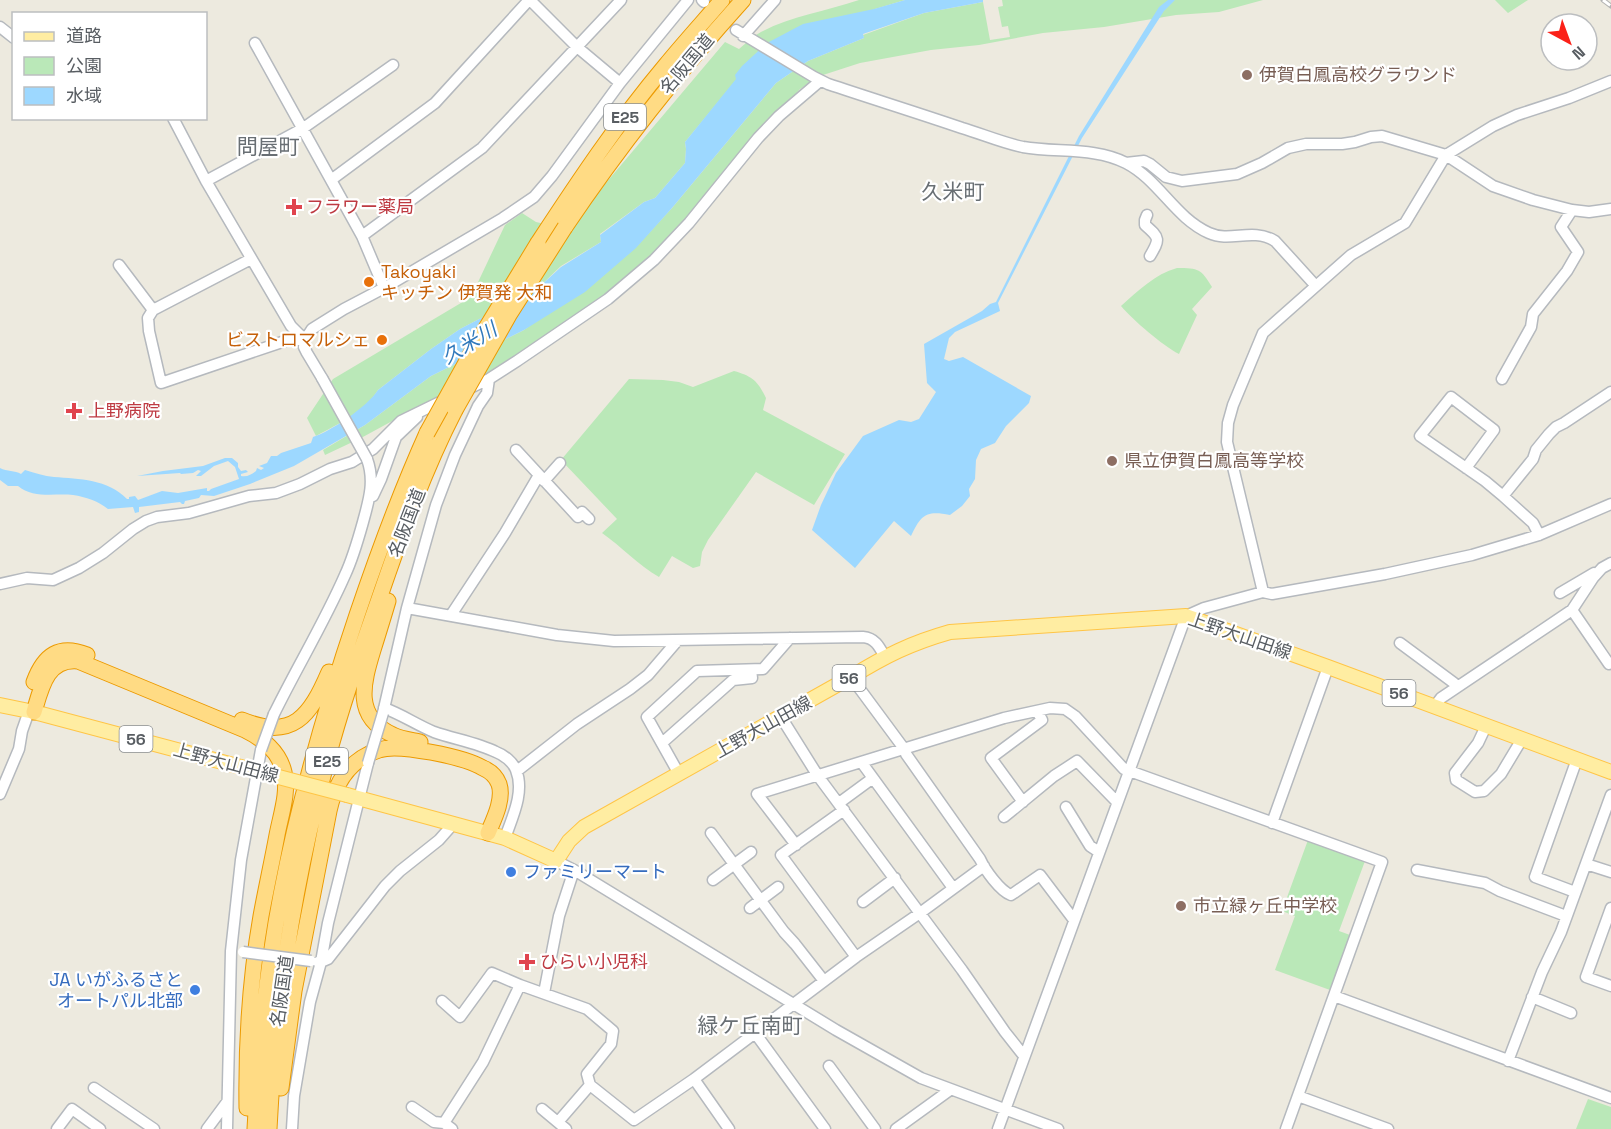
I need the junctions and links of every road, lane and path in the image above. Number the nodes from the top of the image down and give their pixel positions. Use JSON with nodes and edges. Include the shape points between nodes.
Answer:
{"nodes":[{"id":1,"x":530,"y":0,"type":"edge"},
{"id":2,"x":621,"y":0,"type":"edge"},
{"id":3,"x":688,"y":0,"type":"edge"},
{"id":4,"x":722,"y":0,"type":"edge"},
{"id":5,"x":743,"y":0,"type":"edge"},
{"id":6,"x":775,"y":0,"type":"edge"},
{"id":7,"x":0,"y":27,"type":"edge"},
{"id":8,"x":12,"y":36,"type":"edge"},
{"id":9,"x":255,"y":43,"type":"dead end"},
{"id":10,"x":578,"y":47,"type":"junction"},
{"id":11,"x":393,"y":65,"type":"dead end"},
{"id":12,"x":817,"y":79,"type":"junction"},
{"id":13,"x":1611,"y":81,"type":"edge"},
{"id":14,"x":620,"y":83,"type":"junction"},
{"id":15,"x":174,"y":120,"type":"edge"},
{"id":16,"x":302,"y":129,"type":"junction"},
{"id":17,"x":1446,"y":155,"type":"junction"},
{"id":18,"x":1126,"y":163,"type":"junction"},
{"id":19,"x":332,"y":180,"type":"junction"},
{"id":20,"x":206,"y":181,"type":"junction"},
{"id":21,"x":1611,"y":209,"type":"edge"},
{"id":22,"x":1572,"y":210,"type":"junction"},
{"id":23,"x":1147,"y":215,"type":"dead end"},
{"id":24,"x":362,"y":236,"type":"junction"},
{"id":25,"x":1150,"y":256,"type":"dead end"},
{"id":26,"x":251,"y":259,"type":"junction"},
{"id":27,"x":119,"y":265,"type":"dead end"},
{"id":28,"x":1315,"y":285,"type":"junction"},
{"id":29,"x":384,"y":288,"type":"junction"},
{"id":30,"x":153,"y":310,"type":"junction"},
{"id":31,"x":305,"y":340,"type":"junction"},
{"id":32,"x":489,"y":379,"type":"junction"},
{"id":33,"x":1502,"y":379,"type":"dead end"},
{"id":34,"x":1611,"y":392,"type":"edge"},
{"id":35,"x":428,"y":407,"type":"junction"},
{"id":36,"x":516,"y":450,"type":"dead end"},
{"id":37,"x":560,"y":463,"type":"dead end"},
{"id":38,"x":1466,"y":468,"type":"junction"},
{"id":39,"x":427,"y":469,"type":"junction"},
{"id":40,"x":408,"y":476,"type":"junction"},
{"id":41,"x":541,"y":478,"type":"junction"},
{"id":42,"x":1503,"y":496,"type":"junction"},
{"id":43,"x":1611,"y":504,"type":"edge"},
{"id":44,"x":366,"y":509,"type":"junction"},
{"id":45,"x":589,"y":519,"type":"dead end"},
{"id":46,"x":1539,"y":535,"type":"junction"},
{"id":47,"x":1607,"y":565,"type":"edge"},
{"id":48,"x":0,"y":584,"type":"edge"},
{"id":49,"x":1263,"y":592,"type":"junction"},
{"id":50,"x":1560,"y":592,"type":"dead end"},
{"id":51,"x":407,"y":608,"type":"junction"},
{"id":52,"x":1572,"y":610,"type":"junction"},
{"id":53,"x":451,"y":615,"type":"junction"},
{"id":54,"x":1186,"y":616,"type":"junction"},
{"id":55,"x":790,"y":638,"type":"junction"},
{"id":56,"x":678,"y":640,"type":"junction"},
{"id":57,"x":1400,"y":643,"type":"dead end"},
{"id":58,"x":885,"y":657,"type":"junction"},
{"id":59,"x":1609,"y":664,"type":"dead end"},
{"id":60,"x":1328,"y":667,"type":"junction"},
{"id":61,"x":751,"y":670,"type":"junction"},
{"id":62,"x":851,"y":677,"type":"junction"},
{"id":63,"x":1456,"y":688,"type":"junction"},
{"id":64,"x":0,"y":705,"type":"edge"},
{"id":65,"x":1435,"y":706,"type":"junction"},
{"id":66,"x":383,"y":710,"type":"junction"},
{"id":67,"x":31,"y":711,"type":"junction"},
{"id":68,"x":1037,"y":711,"type":"junction"},
{"id":69,"x":781,"y":717,"type":"junction"},
{"id":70,"x":1486,"y":726,"type":"junction"},
{"id":71,"x":1522,"y":739,"type":"junction"},
{"id":72,"x":662,"y":743,"type":"junction"},
{"id":73,"x":906,"y":750,"type":"junction"},
{"id":74,"x":1577,"y":759,"type":"junction"},
{"id":75,"x":862,"y":763,"type":"junction"},
{"id":76,"x":1128,"y":770,"type":"junction"},
{"id":77,"x":257,"y":771,"type":"junction"},
{"id":78,"x":517,"y":771,"type":"junction"},
{"id":79,"x":1611,"y":772,"type":"edge"},
{"id":80,"x":679,"y":774,"type":"junction"},
{"id":81,"x":818,"y":776,"type":"junction"},
{"id":82,"x":873,"y":778,"type":"junction"},
{"id":83,"x":0,"y":794,"type":"edge"},
{"id":84,"x":1611,"y":795,"type":"edge"},
{"id":85,"x":353,"y":796,"type":"junction"},
{"id":86,"x":1023,"y":802,"type":"junction"},
{"id":87,"x":1117,"y":802,"type":"junction"},
{"id":88,"x":842,"y":806,"type":"junction"},
{"id":89,"x":1066,"y":807,"type":"dead end"},
{"id":90,"x":1005,"y":817,"type":"dead end"},
{"id":91,"x":1272,"y":823,"type":"junction"},
{"id":92,"x":454,"y":824,"type":"junction"},
{"id":93,"x":711,"y":833,"type":"dead end"},
{"id":94,"x":497,"y":836,"type":"junction"},
{"id":95,"x":796,"y":845,"type":"junction"},
{"id":96,"x":751,"y":852,"type":"dead end"},
{"id":97,"x":1099,"y":852,"type":"junction"},
{"id":98,"x":556,"y":861,"type":"junction"},
{"id":99,"x":734,"y":864,"type":"junction"},
{"id":100,"x":1586,"y":864,"type":"junction"},
{"id":101,"x":984,"y":866,"type":"junction"},
{"id":102,"x":574,"y":870,"type":"junction"},
{"id":103,"x":1417,"y":870,"type":"dead end"},
{"id":104,"x":1611,"y":872,"type":"edge"},
{"id":105,"x":895,"y":879,"type":"junction"},
{"id":106,"x":713,"y":880,"type":"dead end"},
{"id":107,"x":778,"y":887,"type":"dead end"},
{"id":108,"x":953,"y":888,"type":"junction"},
{"id":109,"x":1575,"y":892,"type":"junction"},
{"id":110,"x":761,"y":900,"type":"junction"},
{"id":111,"x":863,"y":902,"type":"dead end"},
{"id":112,"x":750,"y":908,"type":"dead end"},
{"id":113,"x":1611,"y":908,"type":"edge"},
{"id":114,"x":920,"y":913,"type":"junction"},
{"id":115,"x":1566,"y":916,"type":"junction"},
{"id":116,"x":1074,"y":920,"type":"junction"},
{"id":117,"x":1607,"y":928,"type":"edge"},
{"id":118,"x":231,"y":951,"type":"junction"},
{"id":119,"x":856,"y":957,"type":"junction"},
{"id":120,"x":316,"y":962,"type":"junction"},
{"id":121,"x":824,"y":981,"type":"junction"},
{"id":122,"x":520,"y":985,"type":"junction"},
{"id":123,"x":1611,"y":986,"type":"edge"},
{"id":124,"x":544,"y":993,"type":"junction"},
{"id":125,"x":1334,"y":996,"type":"junction"},
{"id":126,"x":1532,"y":998,"type":"junction"},
{"id":127,"x":442,"y":1001,"type":"dead end"},
{"id":128,"x":793,"y":1004,"type":"junction"},
{"id":129,"x":1571,"y":1013,"type":"dead end"},
{"id":130,"x":755,"y":1033,"type":"junction"},
{"id":131,"x":1024,"y":1056,"type":"junction"},
{"id":132,"x":1508,"y":1060,"type":"junction"},
{"id":133,"x":829,"y":1066,"type":"dead end"},
{"id":134,"x":694,"y":1079,"type":"junction"},
{"id":135,"x":590,"y":1085,"type":"junction"},
{"id":136,"x":94,"y":1088,"type":"dead end"},
{"id":137,"x":950,"y":1090,"type":"junction"},
{"id":138,"x":1298,"y":1096,"type":"junction"},
{"id":139,"x":1611,"y":1098,"type":"edge"},
{"id":140,"x":227,"y":1102,"type":"junction"},
{"id":141,"x":412,"y":1107,"type":"dead end"},
{"id":142,"x":542,"y":1109,"type":"dead end"},
{"id":143,"x":1006,"y":1110,"type":"junction"},
{"id":144,"x":562,"y":1125,"type":"edge"},
{"id":145,"x":440,"y":1126,"type":"edge"},
{"id":146,"x":57,"y":1129,"type":"edge"},
{"id":147,"x":100,"y":1129,"type":"edge"},
{"id":148,"x":154,"y":1129,"type":"edge"},
{"id":149,"x":207,"y":1129,"type":"edge"},
{"id":150,"x":227,"y":1129,"type":"edge"},
{"id":151,"x":247,"y":1129,"type":"edge"},
{"id":152,"x":255,"y":1129,"type":"edge"},
{"id":153,"x":269,"y":1129,"type":"edge"},
{"id":154,"x":276,"y":1129,"type":"edge"},
{"id":155,"x":292,"y":1129,"type":"edge"},
{"id":156,"x":729,"y":1129,"type":"edge"},
{"id":157,"x":825,"y":1129,"type":"edge"},
{"id":158,"x":875,"y":1129,"type":"edge"},
{"id":159,"x":896,"y":1129,"type":"edge"},
{"id":160,"x":998,"y":1129,"type":"edge"},
{"id":161,"x":1058,"y":1129,"type":"edge"},
{"id":162,"x":1286,"y":1129,"type":"edge"},
{"id":163,"x":1388,"y":1129,"type":"edge"}],
"edges":[{"from":1,"to":10,"type":"street"},
{"from":1,"to":19,"type":"street","via":[[435,103]]},
{"from":2,"to":10,"type":"street"},
{"from":3,"to":14,"type":"street"},
{"from":4,"to":40,"type":"highway","name":"名阪国道","number":"E25","bridge":true,"via":[[626,115],[538,243],[477,343]]},
{"from":5,"to":39,"type":"highway","name":"名阪国道","number":"E25","bridge":true,"via":[[645,115],[565,227],[509,315],[455,410]]},
{"from":6,"to":12,"type":"street","via":[[743,35]]},
{"from":7,"to":8,"type":"street"},
{"from":9,"to":16,"type":"street"},
{"from":10,"to":14,"type":"street"},
{"from":10,"to":24,"type":"street","via":[[482,148]]},
{"from":11,"to":16,"type":"street"},
{"from":12,"to":18,"type":"street","via":[[1022,147],[1101,154]]},
{"from":12,"to":32,"type":"street","via":[[758,138],[654,260],[608,299]]},
{"from":13,"to":17,"type":"street","via":[[1517,115]]},
{"from":14,"to":29,"type":"street","via":[[534,196]]},
{"from":15,"to":20,"type":"street"},
{"from":16,"to":19,"type":"street"},
{"from":16,"to":20,"type":"street"},
{"from":17,"to":18,"type":"street","via":[[1371,136],[1342,144],[1288,148],[1237,174],[1182,182],[1166,177],[1144,161]]},
{"from":17,"to":22,"type":"street","via":[[1493,186]]},
{"from":17,"to":28,"type":"street","via":[[1405,224],[1351,255]]},
{"from":18,"to":28,"type":"street","via":[[1196,227],[1220,237],[1266,236]]},
{"from":19,"to":24,"type":"street"},
{"from":20,"to":26,"type":"street"},
{"from":21,"to":22,"type":"street"},
{"from":22,"to":33,"type":"street","via":[[1561,227],[1578,252],[1533,314],[1532,327]]},
{"from":23,"to":25,"type":"street","via":[[1145,225],[1158,239]]},
{"from":24,"to":29,"type":"street"},
{"from":26,"to":30,"type":"street"},
{"from":26,"to":31,"type":"street","via":[[291,326]]},
{"from":27,"to":30,"type":"street"},
{"from":28,"to":49,"type":"street","via":[[1263,333],[1228,423],[1227,442]]},
{"from":29,"to":31,"type":"street","via":[[319,324]]},
{"from":30,"to":31,"type":"street","via":[[148,318],[149,331],[161,383],[288,340]]},
{"from":31,"to":44,"type":"street","bridge":true,"via":[[307,354],[366,459],[371,476]]},
{"from":32,"to":35,"type":"street"},
{"from":32,"to":51,"type":"street","via":[[487,393],[455,455],[436,505]]},
{"from":34,"to":42,"type":"street","via":[[1548,434]]},
{"from":35,"to":44,"type":"street","via":[[396,437]]},
{"from":35,"to":48,"type":"street","via":[[401,421],[352,462],[300,484],[276,493],[157,517],[133,529],[79,568],[53,580],[27,578]]},
{"from":36,"to":41,"type":"street"},
{"from":37,"to":41,"type":"street"},
{"from":38,"to":38,"type":"street","via":[[1420,436],[1451,397],[1494,430]]},
{"from":38,"to":42,"type":"street"},
{"from":39,"to":94,"type":"highway","via":[[364,678],[365,704],[373,721],[393,735],[477,756],[497,765],[507,778],[509,794]]},
{"from":39,"to":153,"type":"highway","name":"名阪国道","number":"E25","via":[[357,660],[324,772],[284,967]]},
{"from":40,"to":67,"type":"highway","via":[[395,499],[317,699],[293,723],[275,728],[248,722],[69,650],[57,652],[41,666],[32,689]]},
{"from":40,"to":152,"type":"highway","name":"名阪国道","number":"E25","via":[[341,662],[294,831],[270,966]]},
{"from":41,"to":45,"type":"street","via":[[578,517],[582,512]]},
{"from":41,"to":53,"type":"street"},
{"from":42,"to":46,"type":"street","via":[[1533,523]]},
{"from":43,"to":46,"type":"street"},
{"from":44,"to":77,"type":"street","bridge":true,"via":[[346,573],[274,714]]},
{"from":46,"to":49,"type":"street","via":[[1385,574],[1272,594]]},
{"from":47,"to":50,"type":"street"},
{"from":47,"to":52,"type":"street","via":[[1593,578]]},
{"from":49,"to":54,"type":"street"},
{"from":51,"to":53,"type":"street"},
{"from":51,"to":66,"type":"street"},
{"from":52,"to":59,"type":"street"},
{"from":52,"to":63,"type":"street"},
{"from":53,"to":56,"type":"street","via":[[586,639]]},
{"from":54,"to":58,"type":"main road","name":"上野大山田線","number":"56","via":[[950,632]]},
{"from":54,"to":60,"type":"main road","name":"上野大山田線","number":"56"},
{"from":54,"to":76,"type":"street"},
{"from":55,"to":56,"type":"street"},
{"from":55,"to":58,"type":"street","via":[[870,638]]},
{"from":55,"to":61,"type":"street","via":[[763,669]]},
{"from":56,"to":78,"type":"street","via":[[648,675]]},
{"from":57,"to":63,"type":"street"},
{"from":58,"to":62,"type":"main road","name":"上野大山田線","number":"56"},
{"from":60,"to":65,"type":"main road","name":"上野大山田線","number":"56"},
{"from":60,"to":91,"type":"street"},
{"from":61,"to":72,"type":"street","via":[[752,678],[732,680]]},
{"from":61,"to":72,"type":"street","via":[[697,671],[647,717]]},
{"from":62,"to":69,"type":"main road","name":"上野大山田線","number":"56"},
{"from":62,"to":73,"type":"street"},
{"from":63,"to":65,"type":"street"},
{"from":64,"to":67,"type":"main road","name":"上野大山田線","number":"56"},
{"from":65,"to":70,"type":"main road","name":"上野大山田線","number":"56"},
{"from":66,"to":78,"type":"street","via":[[498,752]]},
{"from":66,"to":85,"type":"street","bridge":true,"via":[[368,763]]},
{"from":67,"to":77,"type":"main road","name":"上野大山田線","number":"56"},
{"from":67,"to":83,"type":"street"},
{"from":67,"to":151,"type":"highway","via":[[50,672],[60,663],[78,661],[245,730],[269,746],[281,761],[286,785],[261,918],[249,1022]]},
{"from":68,"to":73,"type":"street"},
{"from":68,"to":76,"type":"street","via":[[1065,709]]},
{"from":68,"to":86,"type":"street","via":[[1042,720],[991,758]]},
{"from":69,"to":80,"type":"main road","name":"上野大山田線","number":"56"},
{"from":69,"to":81,"type":"street"},
{"from":70,"to":71,"type":"main road","name":"上野大山田線","number":"56"},
{"from":70,"to":71,"type":"street","via":[[1455,773],[1456,780],[1475,792],[1484,791],[1501,774]]},
{"from":71,"to":74,"type":"main road","name":"上野大山田線","number":"56"},
{"from":72,"to":80,"type":"street"},
{"from":73,"to":75,"type":"street"},
{"from":73,"to":101,"type":"street"},
{"from":74,"to":79,"type":"main road","name":"上野大山田線","number":"56"},
{"from":74,"to":109,"type":"street","via":[[1535,877]]},
{"from":75,"to":81,"type":"street"},
{"from":75,"to":82,"type":"street"},
{"from":76,"to":87,"type":"street"},
{"from":76,"to":91,"type":"street"},
{"from":77,"to":85,"type":"main road","name":"上野大山田線","number":"56","bridge":true},
{"from":77,"to":118,"type":"street","via":[[241,860]]},
{"from":78,"to":94,"type":"street","via":[[518,798]]},
{"from":80,"to":98,"type":"main road","name":"上野大山田線","number":"56","via":[[584,827]]},
{"from":81,"to":88,"type":"street"},
{"from":81,"to":95,"type":"street","via":[[757,794]]},
{"from":82,"to":88,"type":"street"},
{"from":82,"to":108,"type":"street"},
{"from":84,"to":100,"type":"street"},
{"from":85,"to":92,"type":"main road","name":"上野大山田線","number":"56"},
{"from":85,"to":120,"type":"street"},
{"from":86,"to":87,"type":"street","via":[[1077,761]]},
{"from":86,"to":90,"type":"street"},
{"from":87,"to":97,"type":"street"},
{"from":88,"to":95,"type":"street"},
{"from":88,"to":105,"type":"street"},
{"from":89,"to":97,"type":"street","via":[[1090,846]]},
{"from":91,"to":125,"type":"street","via":[[1382,862]]},
{"from":92,"to":94,"type":"main road","name":"上野大山田線","number":"56"},
{"from":92,"to":120,"type":"street","via":[[385,886],[328,959]]},
{"from":93,"to":99,"type":"street"},
{"from":94,"to":98,"type":"main road","name":"上野大山田線","number":"56"},
{"from":94,"to":154,"type":"highway","via":[[499,784],[492,773],[476,764],[389,747],[357,762],[340,779],[329,811],[294,991]]},
{"from":95,"to":119,"type":"street","via":[[782,855]]},
{"from":96,"to":99,"type":"street"},
{"from":97,"to":116,"type":"street"},
{"from":98,"to":102,"type":"street"},
{"from":99,"to":106,"type":"street"},
{"from":99,"to":110,"type":"street"},
{"from":100,"to":104,"type":"street"},
{"from":100,"to":109,"type":"street"},
{"from":101,"to":108,"type":"street"},
{"from":101,"to":116,"type":"street","via":[[1005,893],[1011,895],[1040,875]]},
{"from":102,"to":124,"type":"street","via":[[559,916]]},
{"from":102,"to":128,"type":"street","via":[[698,951]]},
{"from":103,"to":115,"type":"street","via":[[1485,883]]},
{"from":105,"to":111,"type":"street"},
{"from":105,"to":114,"type":"street"},
{"from":107,"to":110,"type":"street"},
{"from":108,"to":114,"type":"street"},
{"from":109,"to":115,"type":"street"},
{"from":110,"to":112,"type":"street"},
{"from":110,"to":121,"type":"street"},
{"from":113,"to":117,"type":"street"},
{"from":114,"to":119,"type":"street"},
{"from":114,"to":131,"type":"street"},
{"from":115,"to":126,"type":"street"},
{"from":116,"to":131,"type":"street"},
{"from":117,"to":123,"type":"street","via":[[1586,977]]},
{"from":118,"to":120,"type":"street","bridge":true},
{"from":118,"to":140,"type":"street"},
{"from":119,"to":121,"type":"street"},
{"from":120,"to":155,"type":"street"},
{"from":121,"to":128,"type":"street"},
{"from":122,"to":124,"type":"street"},
{"from":122,"to":127,"type":"street","via":[[492,973],[460,1017]]},
{"from":122,"to":145,"type":"street","via":[[483,1062]]},
{"from":124,"to":135,"type":"street","via":[[587,1009],[613,1031],[611,1044],[587,1074]]},
{"from":125,"to":132,"type":"street"},
{"from":125,"to":138,"type":"street"},
{"from":126,"to":129,"type":"street"},
{"from":126,"to":132,"type":"street"},
{"from":128,"to":130,"type":"street"},
{"from":128,"to":137,"type":"street","via":[[921,1078]]},
{"from":130,"to":134,"type":"street"},
{"from":130,"to":157,"type":"street"},
{"from":131,"to":143,"type":"street"},
{"from":132,"to":139,"type":"street"},
{"from":133,"to":158,"type":"street"},
{"from":134,"to":135,"type":"street","via":[[634,1120]]},
{"from":134,"to":156,"type":"street"},
{"from":135,"to":144,"type":"street"},
{"from":136,"to":148,"type":"street"},
{"from":137,"to":143,"type":"street"},
{"from":137,"to":159,"type":"street"},
{"from":138,"to":162,"type":"street"},
{"from":138,"to":163,"type":"street"},
{"from":140,"to":149,"type":"street"},
{"from":140,"to":150,"type":"street"},
{"from":141,"to":145,"type":"street"},
{"from":142,"to":144,"type":"street"},
{"from":143,"to":160,"type":"street"},
{"from":143,"to":161,"type":"street"},
{"from":146,"to":147,"type":"street","via":[[72,1109]]}]}
